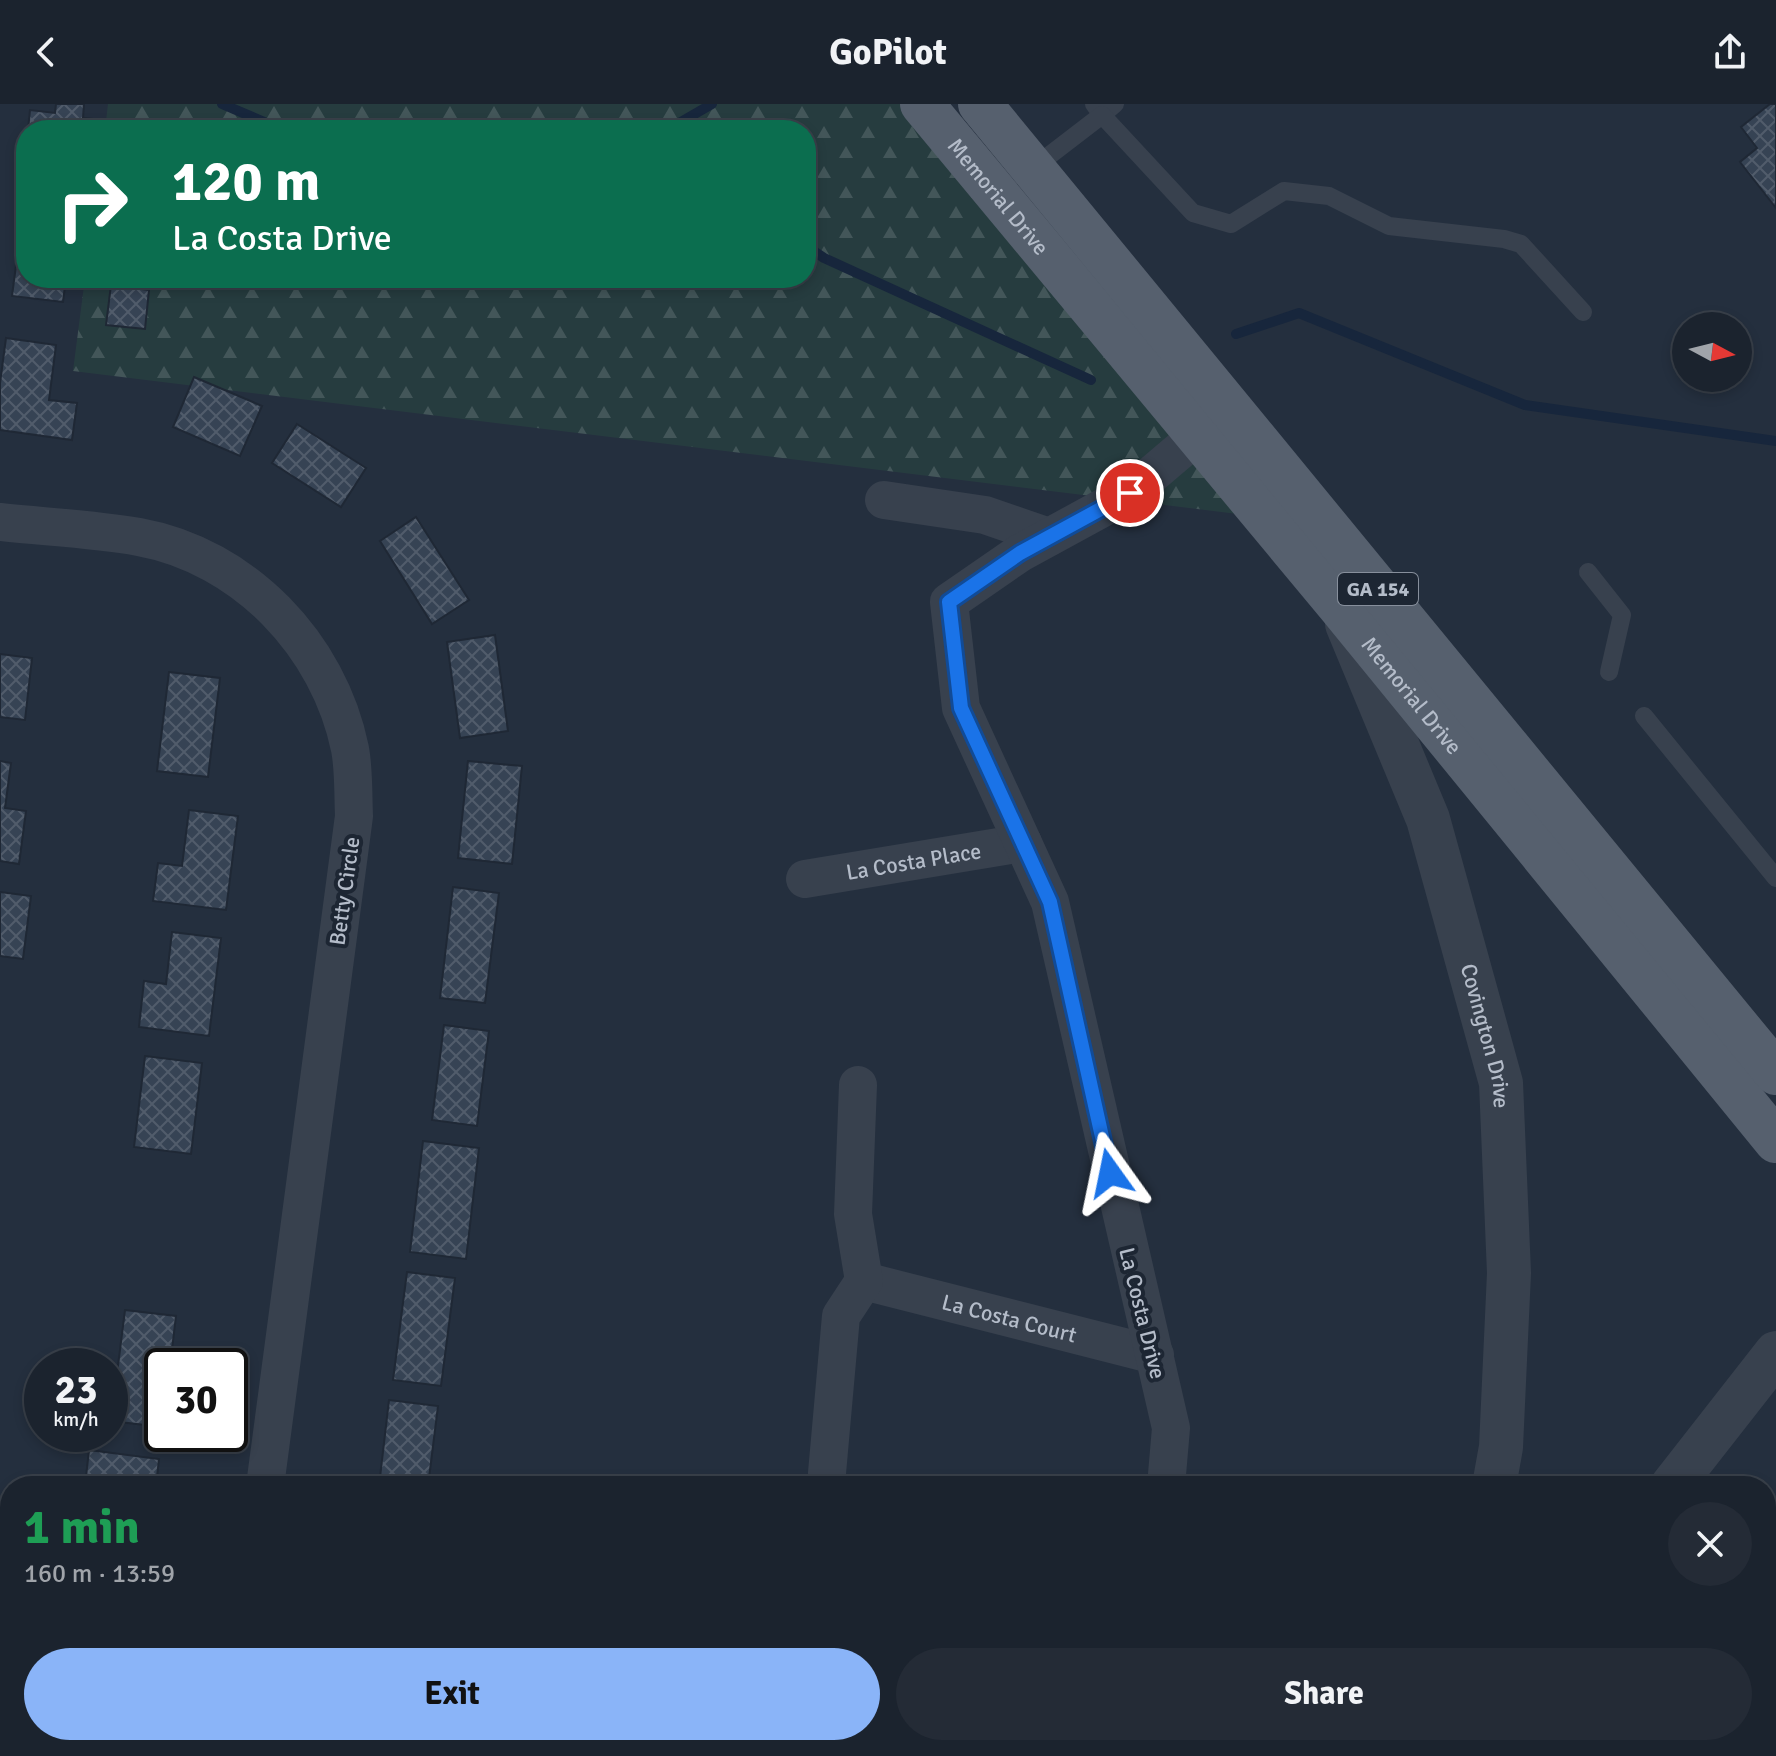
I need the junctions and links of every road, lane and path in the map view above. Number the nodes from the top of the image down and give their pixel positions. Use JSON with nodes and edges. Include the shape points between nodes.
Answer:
{"nodes":[{"id":1,"x":922,"y":104,"type":"edge"},
{"id":2,"x":980,"y":104,"type":"edge"},
{"id":3,"x":1104,"y":108,"type":"edge"},
{"id":4,"x":1033,"y":168,"type":"junction"},
{"id":5,"x":1583,"y":312,"type":"dead end"},
{"id":6,"x":1197,"y":436,"type":"junction"},
{"id":7,"x":884,"y":500,"type":"dead end"},
{"id":8,"x":0,"y":522,"type":"edge"},
{"id":9,"x":1049,"y":537,"type":"junction"},
{"id":10,"x":1588,"y":572,"type":"dead end"},
{"id":11,"x":1340,"y":607,"type":"junction"},
{"id":12,"x":1609,"y":672,"type":"dead end"},
{"id":13,"x":1644,"y":716,"type":"dead end"},
{"id":14,"x":1023,"y":843,"type":"junction"},
{"id":15,"x":1776,"y":878,"type":"edge"},
{"id":16,"x":805,"y":879,"type":"dead end"},
{"id":17,"x":1776,"y":1073,"type":"edge"},
{"id":18,"x":858,"y":1085,"type":"dead end"},
{"id":19,"x":1776,"y":1141,"type":"edge"},
{"id":20,"x":864,"y":1281,"type":"junction"},
{"id":21,"x":1776,"y":1353,"type":"edge"},
{"id":22,"x":1155,"y":1355,"type":"junction"},
{"id":23,"x":827,"y":1473,"type":"dead end"},
{"id":24,"x":266,"y":1476,"type":"edge"},
{"id":25,"x":1167,"y":1476,"type":"edge"},
{"id":26,"x":1496,"y":1476,"type":"edge"},
{"id":27,"x":1680,"y":1476,"type":"edge"}],
"edges":[{"from":1,"to":6,"type":"main road","name":"Memorial Drive","number":"GA 154"},
{"from":2,"to":4,"type":"main road","name":"Memorial Drive","number":"GA 154"},
{"from":3,"to":4,"type":"lane"},
{"from":3,"to":5,"type":"lane","via":[[1193,213],[1231,224],[1284,191],[1329,196],[1389,226],[1504,239],[1521,244]]},
{"from":4,"to":17,"type":"main road","name":"Memorial Drive","number":"GA 154"},
{"from":6,"to":9,"type":"street","name":"La Costa Drive","via":[[1130,493]]},
{"from":6,"to":11,"type":"main road","name":"Memorial Drive","number":"GA 154"},
{"from":7,"to":9,"type":"street","via":[[985,515]]},
{"from":8,"to":24,"type":"street","name":"Betty Circle","via":[[141,537],[196,554],[239,577],[301,638],[327,684],[350,749],[354,816]]},
{"from":9,"to":14,"type":"street","name":"La Costa Drive","via":[[949,602],[961,708]]},
{"from":10,"to":12,"type":"lane","via":[[1622,615]]},
{"from":11,"to":19,"type":"main road","name":"Memorial Drive","number":"GA 154"},
{"from":11,"to":26,"type":"street","name":"Covington Drive","via":[[1428,819],[1501,1083],[1509,1273]]},
{"from":13,"to":15,"type":"lane"},
{"from":14,"to":16,"type":"street","name":"La Costa Place"},
{"from":14,"to":22,"type":"street","name":"La Costa Drive","via":[[1050,902]]},
{"from":18,"to":20,"type":"street","via":[[853,1214]]},
{"from":20,"to":22,"type":"street","name":"La Costa Court"},
{"from":20,"to":23,"type":"street","via":[[841,1316]]},
{"from":21,"to":27,"type":"street"},
{"from":22,"to":25,"type":"street","name":"La Costa Drive","via":[[1171,1428]]}]}
